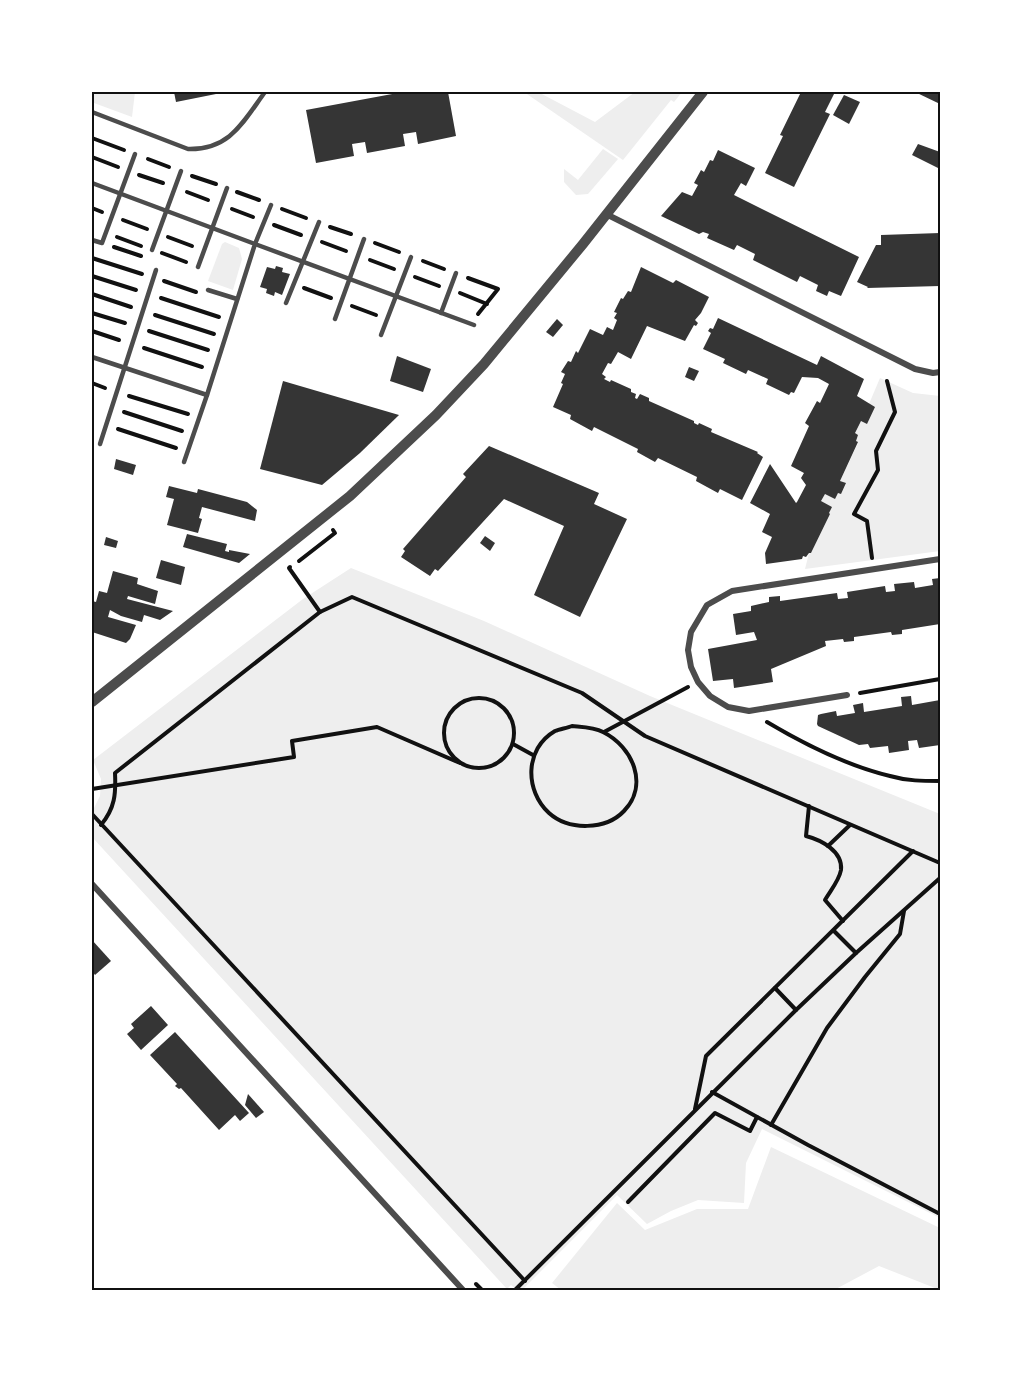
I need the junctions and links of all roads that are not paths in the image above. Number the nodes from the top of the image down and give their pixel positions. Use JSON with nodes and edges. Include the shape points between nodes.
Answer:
{"nodes":[{"id":1,"x":265,"y":92,"type":"edge"},
{"id":2,"x":703,"y":92,"type":"edge"},
{"id":3,"x":92,"y":112,"type":"edge"},
{"id":4,"x":135,"y":154,"type":"dead end"},
{"id":5,"x":181,"y":171,"type":"dead end"},
{"id":6,"x":92,"y":183,"type":"edge"},
{"id":7,"x":227,"y":188,"type":"dead end"},
{"id":8,"x":121,"y":194,"type":"junction"},
{"id":9,"x":271,"y":205,"type":"dead end"},
{"id":10,"x":167,"y":211,"type":"junction"},
{"id":11,"x":606,"y":214,"type":"junction"},
{"id":12,"x":319,"y":222,"type":"dead end"},
{"id":13,"x":212,"y":228,"type":"junction"},
{"id":14,"x":364,"y":239,"type":"dead end"},
{"id":15,"x":92,"y":240,"type":"edge"},
{"id":16,"x":255,"y":244,"type":"junction"},
{"id":17,"x":152,"y":250,"type":"dead end"},
{"id":18,"x":411,"y":257,"type":"dead end"},
{"id":19,"x":303,"y":262,"type":"junction"},
{"id":20,"x":198,"y":267,"type":"dead end"},
{"id":21,"x":156,"y":270,"type":"dead end"},
{"id":22,"x":456,"y":273,"type":"dead end"},
{"id":23,"x":350,"y":279,"type":"junction"},
{"id":24,"x":208,"y":290,"type":"dead end"},
{"id":25,"x":396,"y":296,"type":"junction"},
{"id":26,"x":237,"y":299,"type":"junction"},
{"id":27,"x":286,"y":303,"type":"dead end"},
{"id":28,"x":441,"y":313,"type":"junction"},
{"id":29,"x":335,"y":319,"type":"dead end"},
{"id":30,"x":474,"y":325,"type":"dead end"},
{"id":31,"x":381,"y":335,"type":"dead end"},
{"id":32,"x":92,"y":357,"type":"edge"},
{"id":33,"x":124,"y":368,"type":"junction"},
{"id":34,"x":940,"y":372,"type":"edge"},
{"id":35,"x":207,"y":394,"type":"junction"},
{"id":36,"x":100,"y":444,"type":"dead end"},
{"id":37,"x":183,"y":462,"type":"dead end"},
{"id":38,"x":940,"y":559,"type":"edge"},
{"id":39,"x":847,"y":695,"type":"road end"},
{"id":40,"x":92,"y":702,"type":"edge"},
{"id":41,"x":92,"y":884,"type":"edge"},
{"id":42,"x":463,"y":1290,"type":"edge"}],
"edges":[{"from":1,"to":3,"type":"lane","via":[[233,134],[222,143],[202,148],[188,149]]},
{"from":2,"to":11,"type":"street"},
{"from":4,"to":8,"type":"lane"},
{"from":5,"to":10,"type":"lane"},
{"from":6,"to":8,"type":"lane"},
{"from":7,"to":13,"type":"lane"},
{"from":8,"to":10,"type":"lane"},
{"from":8,"to":15,"type":"lane","via":[[102,243]]},
{"from":9,"to":16,"type":"lane"},
{"from":10,"to":13,"type":"lane"},
{"from":10,"to":17,"type":"lane"},
{"from":11,"to":34,"type":"street","via":[[915,369]]},
{"from":11,"to":40,"type":"street","via":[[484,364],[386,463]]},
{"from":12,"to":19,"type":"lane"},
{"from":13,"to":16,"type":"lane"},
{"from":13,"to":20,"type":"lane"},
{"from":14,"to":23,"type":"lane"},
{"from":16,"to":19,"type":"lane"},
{"from":16,"to":26,"type":"lane"},
{"from":18,"to":25,"type":"lane"},
{"from":19,"to":23,"type":"lane"},
{"from":19,"to":27,"type":"lane"},
{"from":21,"to":33,"type":"lane"},
{"from":22,"to":28,"type":"lane"},
{"from":23,"to":25,"type":"lane"},
{"from":23,"to":29,"type":"lane"},
{"from":24,"to":26,"type":"lane"},
{"from":25,"to":28,"type":"lane"},
{"from":25,"to":31,"type":"lane"},
{"from":26,"to":35,"type":"lane"},
{"from":28,"to":30,"type":"lane"},
{"from":32,"to":33,"type":"lane"},
{"from":33,"to":35,"type":"lane"},
{"from":33,"to":36,"type":"lane"},
{"from":35,"to":37,"type":"lane"},
{"from":38,"to":39,"type":"street","via":[[732,591],[707,605],[691,632],[688,650],[698,682],[710,696],[728,707],[749,711]]},
{"from":41,"to":42,"type":"street"}]}
